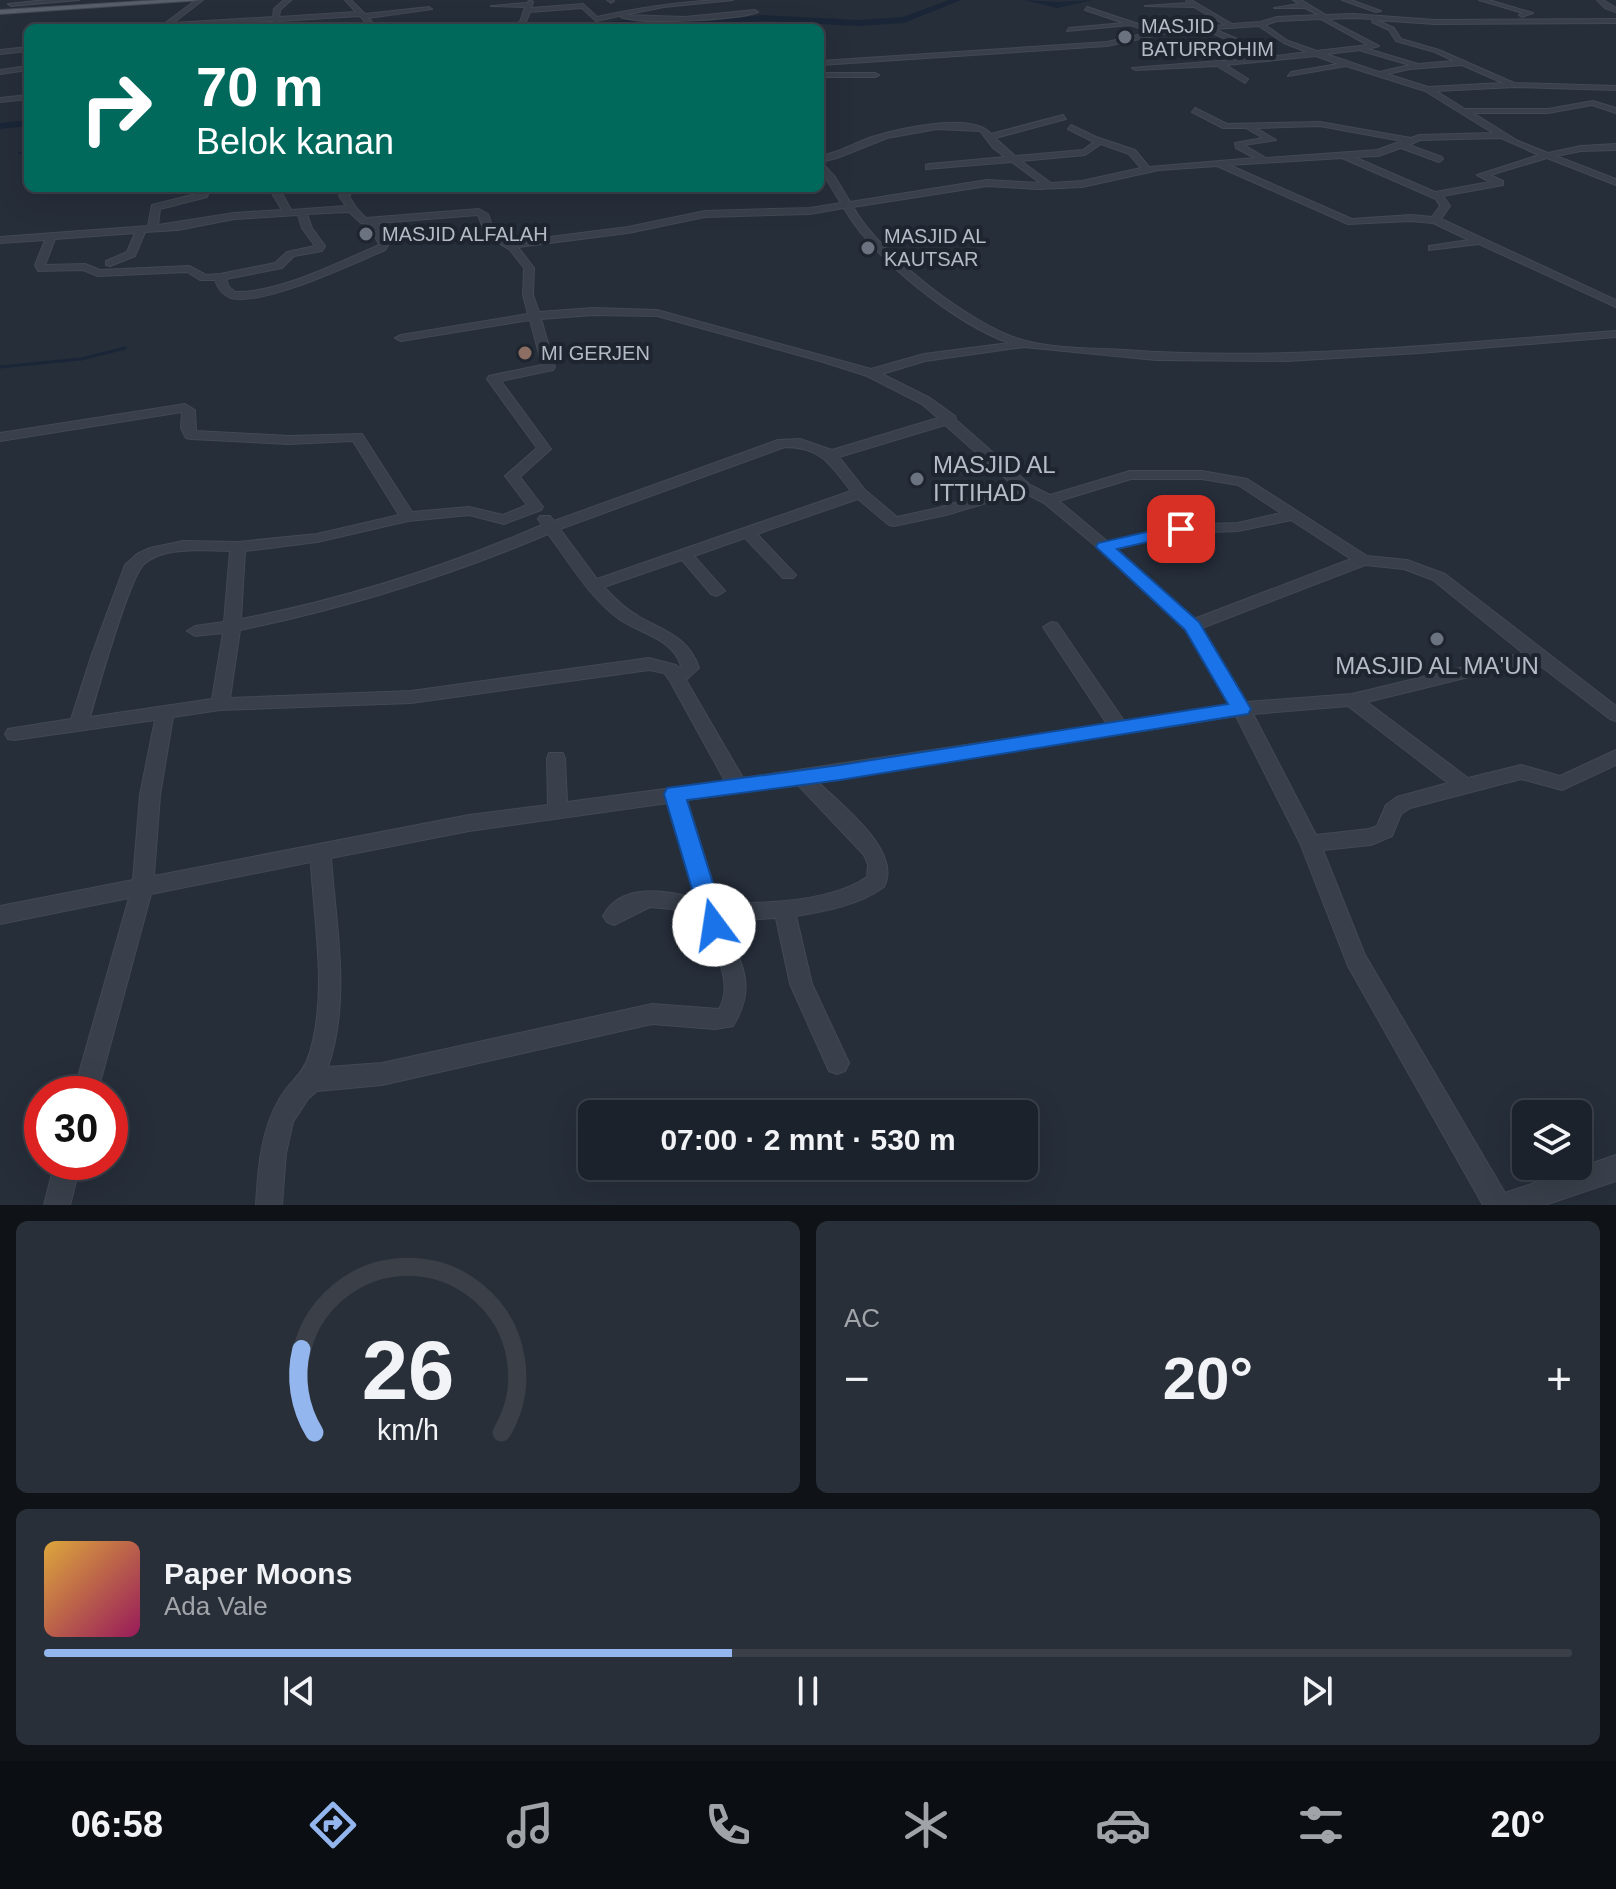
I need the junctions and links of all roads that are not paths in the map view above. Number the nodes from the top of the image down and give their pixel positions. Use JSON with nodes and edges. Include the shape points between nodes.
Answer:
{"nodes":[{"id":1,"x":76,"y":0,"type":"edge"},
{"id":2,"x":199,"y":0,"type":"edge"},
{"id":3,"x":288,"y":0,"type":"edge"},
{"id":4,"x":730,"y":0,"type":"edge"},
{"id":5,"x":1296,"y":0,"type":"edge"},
{"id":6,"x":1345,"y":0,"type":"edge"},
{"id":7,"x":1482,"y":0,"type":"edge"},
{"id":8,"x":1600,"y":0,"type":"edge"},
{"id":9,"x":174,"y":1,"type":"edge"},
{"id":10,"x":351,"y":2,"type":"edge"},
{"id":11,"x":362,"y":2,"type":"edge"},
{"id":12,"x":672,"y":2,"type":"edge"},
{"id":13,"x":1190,"y":3,"type":"edge"},
{"id":14,"x":619,"y":4,"type":"dead end"},
{"id":15,"x":488,"y":5,"type":"dead end"},
{"id":16,"x":530,"y":5,"type":"edge"},
{"id":17,"x":583,"y":5,"type":"edge"},
{"id":18,"x":7,"y":6,"type":"edge"},
{"id":19,"x":1148,"y":6,"type":"dead end"},
{"id":20,"x":1304,"y":6,"type":"junction"},
{"id":21,"x":1277,"y":8,"type":"dead end"},
{"id":22,"x":1616,"y":8,"type":"edge"},
{"id":23,"x":429,"y":9,"type":"dead end"},
{"id":24,"x":1087,"y":9,"type":"dead end"},
{"id":25,"x":755,"y":12,"type":"dead end"},
{"id":26,"x":1225,"y":13,"type":"dead end"},
{"id":27,"x":615,"y":14,"type":"junction"},
{"id":28,"x":1210,"y":14,"type":"junction"},
{"id":29,"x":364,"y":15,"type":"junction"},
{"id":30,"x":1357,"y":16,"type":"junction"},
{"id":31,"x":278,"y":18,"type":"junction"},
{"id":32,"x":1323,"y":18,"type":"junction"},
{"id":33,"x":1530,"y":19,"type":"junction"},
{"id":34,"x":684,"y":23,"type":"edge"},
{"id":35,"x":167,"y":24,"type":"edge"},
{"id":36,"x":204,"y":24,"type":"edge"},
{"id":37,"x":275,"y":24,"type":"edge"},
{"id":38,"x":372,"y":24,"type":"edge"},
{"id":39,"x":520,"y":24,"type":"edge"},
{"id":40,"x":1260,"y":24,"type":"junction"},
{"id":41,"x":1616,"y":24,"type":"edge"},
{"id":42,"x":1132,"y":25,"type":"junction"},
{"id":43,"x":1231,"y":25,"type":"junction"},
{"id":44,"x":1204,"y":27,"type":"junction"},
{"id":45,"x":1069,"y":30,"type":"dead end"},
{"id":46,"x":1159,"y":32,"type":"junction"},
{"id":47,"x":1382,"y":33,"type":"dead end"},
{"id":48,"x":1395,"y":33,"type":"junction"},
{"id":49,"x":1410,"y":44,"type":"junction"},
{"id":50,"x":1376,"y":46,"type":"junction"},
{"id":51,"x":1358,"y":48,"type":"junction"},
{"id":52,"x":24,"y":49,"type":"edge"},
{"id":53,"x":0,"y":52,"type":"edge"},
{"id":54,"x":1317,"y":53,"type":"junction"},
{"id":55,"x":1277,"y":59,"type":"junction"},
{"id":56,"x":1466,"y":62,"type":"junction"},
{"id":57,"x":1219,"y":64,"type":"junction"},
{"id":58,"x":1345,"y":64,"type":"junction"},
{"id":59,"x":824,"y":66,"type":"edge"},
{"id":60,"x":824,"y":66,"type":"edge"},
{"id":61,"x":1421,"y":66,"type":"junction"},
{"id":62,"x":1136,"y":68,"type":"dead end"},
{"id":63,"x":24,"y":69,"type":"edge"},
{"id":64,"x":0,"y":72,"type":"edge"},
{"id":65,"x":1291,"y":74,"type":"dead end"},
{"id":66,"x":1378,"y":74,"type":"junction"},
{"id":67,"x":824,"y":75,"type":"edge"},
{"id":68,"x":1433,"y":78,"type":"dead end"},
{"id":69,"x":1245,"y":81,"type":"dead end"},
{"id":70,"x":1515,"y":85,"type":"junction"},
{"id":71,"x":1459,"y":88,"type":"junction"},
{"id":72,"x":1616,"y":88,"type":"edge"},
{"id":73,"x":1428,"y":89,"type":"junction"},
{"id":74,"x":24,"y":97,"type":"edge"},
{"id":75,"x":0,"y":100,"type":"edge"},
{"id":76,"x":1195,"y":110,"type":"dead end"},
{"id":77,"x":1462,"y":111,"type":"junction"},
{"id":78,"x":1616,"y":111,"type":"edge"},
{"id":79,"x":1063,"y":117,"type":"dead end"},
{"id":80,"x":1247,"y":126,"type":"junction"},
{"id":81,"x":1071,"y":127,"type":"dead end"},
{"id":82,"x":1504,"y":135,"type":"junction"},
{"id":83,"x":989,"y":137,"type":"junction"},
{"id":84,"x":1099,"y":142,"type":"junction"},
{"id":85,"x":1405,"y":143,"type":"junction"},
{"id":86,"x":1616,"y":147,"type":"edge"},
{"id":87,"x":1343,"y":156,"type":"junction"},
{"id":88,"x":1547,"y":156,"type":"junction"},
{"id":89,"x":1013,"y":159,"type":"junction"},
{"id":90,"x":1439,"y":159,"type":"dead end"},
{"id":91,"x":824,"y":161,"type":"edge"},
{"id":92,"x":1266,"y":161,"type":"junction"},
{"id":93,"x":1220,"y":164,"type":"junction"},
{"id":94,"x":824,"y":166,"type":"edge"},
{"id":95,"x":929,"y":167,"type":"dead end"},
{"id":96,"x":1146,"y":169,"type":"junction"},
{"id":97,"x":1616,"y":182,"type":"edge"},
{"id":98,"x":1500,"y":183,"type":"junction"},
{"id":99,"x":1050,"y":186,"type":"junction"},
{"id":100,"x":1512,"y":187,"type":"dead end"},
{"id":101,"x":204,"y":192,"type":"edge"},
{"id":102,"x":276,"y":192,"type":"edge"},
{"id":103,"x":347,"y":192,"type":"edge"},
{"id":104,"x":1433,"y":195,"type":"junction"},
{"id":105,"x":847,"y":206,"type":"junction"},
{"id":106,"x":351,"y":209,"type":"junction"},
{"id":107,"x":301,"y":210,"type":"junction"},
{"id":108,"x":287,"y":211,"type":"junction"},
{"id":109,"x":1435,"y":220,"type":"junction"},
{"id":110,"x":373,"y":223,"type":"junction"},
{"id":111,"x":148,"y":229,"type":"junction"},
{"id":112,"x":51,"y":236,"type":"junction"},
{"id":113,"x":0,"y":240,"type":"edge"},
{"id":114,"x":1479,"y":241,"type":"junction"},
{"id":115,"x":509,"y":245,"type":"junction"},
{"id":116,"x":1433,"y":248,"type":"dead end"},
{"id":117,"x":110,"y":263,"type":"dead end"},
{"id":118,"x":220,"y":277,"type":"junction"},
{"id":119,"x":1616,"y":304,"type":"edge"},
{"id":120,"x":535,"y":316,"type":"junction"},
{"id":121,"x":1616,"y":334,"type":"edge"},
{"id":122,"x":401,"y":338,"type":"dead end"},
{"id":123,"x":1022,"y":345,"type":"junction"},
{"id":124,"x":871,"y":373,"type":"junction"},
{"id":125,"x":950,"y":419,"type":"junction"},
{"id":126,"x":0,"y":437,"type":"edge"},
{"id":127,"x":831,"y":455,"type":"junction"},
{"id":128,"x":1025,"y":488,"type":"junction"},
{"id":129,"x":860,"y":493,"type":"junction"},
{"id":130,"x":1049,"y":500,"type":"junction"},
{"id":131,"x":536,"y":507,"type":"junction"},
{"id":132,"x":1294,"y":515,"type":"junction"},
{"id":133,"x":408,"y":517,"type":"junction"},
{"id":134,"x":551,"y":527,"type":"junction"},
{"id":135,"x":746,"y":531,"type":"junction"},
{"id":136,"x":238,"y":547,"type":"junction"},
{"id":137,"x":1104,"y":547,"type":"junction"},
{"id":138,"x":684,"y":553,"type":"junction"},
{"id":139,"x":1363,"y":560,"type":"junction"},
{"id":140,"x":788,"y":575,"type":"dead end"},
{"id":141,"x":595,"y":585,"type":"junction"},
{"id":142,"x":717,"y":591,"type":"dead end"},
{"id":143,"x":232,"y":626,"type":"junction"},
{"id":144,"x":1192,"y":626,"type":"junction"},
{"id":145,"x":1051,"y":627,"type":"dead end"},
{"id":146,"x":195,"y":631,"type":"dead end"},
{"id":147,"x":1537,"y":655,"type":"junction"},
{"id":148,"x":677,"y":678,"type":"junction"},
{"id":149,"x":1352,"y":700,"type":"junction"},
{"id":150,"x":220,"y":704,"type":"junction"},
{"id":151,"x":1241,"y":709,"type":"junction"},
{"id":152,"x":165,"y":714,"type":"junction"},
{"id":153,"x":1616,"y":715,"type":"edge"},
{"id":154,"x":78,"y":725,"type":"junction"},
{"id":155,"x":1119,"y":727,"type":"junction"},
{"id":156,"x":14,"y":734,"type":"dead end"},
{"id":157,"x":1616,"y":757,"type":"edge"},
{"id":158,"x":556,"y":758,"type":"dead end"},
{"id":159,"x":802,"y":777,"type":"junction"},
{"id":160,"x":737,"y":785,"type":"junction"},
{"id":161,"x":1465,"y":786,"type":"junction"},
{"id":162,"x":675,"y":794,"type":"junction"},
{"id":163,"x":558,"y":811,"type":"junction"},
{"id":164,"x":1310,"y":843,"type":"junction"},
{"id":165,"x":321,"y":852,"type":"junction"},
{"id":166,"x":143,"y":886,"type":"junction"},
{"id":167,"x":784,"y":908,"type":"junction"},
{"id":168,"x":711,"y":912,"type":"junction"},
{"id":169,"x":0,"y":915,"type":"edge"},
{"id":170,"x":614,"y":916,"type":"dead end"},
{"id":171,"x":837,"y":1063,"type":"dead end"},
{"id":172,"x":90,"y":1076,"type":"edge"},
{"id":173,"x":312,"y":1080,"type":"junction"},
{"id":174,"x":1616,"y":1168,"type":"edge"},
{"id":175,"x":63,"y":1180,"type":"edge"},
{"id":176,"x":57,"y":1205,"type":"edge"},
{"id":177,"x":269,"y":1205,"type":"edge"},
{"id":178,"x":1497,"y":1205,"type":"edge"},
{"id":179,"x":1507,"y":1205,"type":"edge"}],
"edges":[{"from":1,"to":18,"type":"street"},
{"from":2,"to":9,"type":"main road"},
{"from":2,"to":35,"type":"street"},
{"from":3,"to":31,"type":"street","via":[[277,9]]},
{"from":4,"to":12,"type":"street"},
{"from":5,"to":20,"type":"street"},
{"from":6,"to":30,"type":"street","via":[[1378,11]]},
{"from":7,"to":33,"type":"street","via":[[1529,12],[1522,15]]},
{"from":8,"to":22,"type":"street"},
{"from":9,"to":18,"type":"main road"},
{"from":10,"to":11,"type":"street"},
{"from":10,"to":29,"type":"street"},
{"from":12,"to":27,"type":"street"},
{"from":12,"to":34,"type":"street"},
{"from":13,"to":19,"type":"street"},
{"from":13,"to":28,"type":"street"},
{"from":14,"to":17,"type":"street"},
{"from":15,"to":16,"type":"street"},
{"from":16,"to":17,"type":"street"},
{"from":16,"to":39,"type":"street"},
{"from":17,"to":27,"type":"street","via":[[593,18]]},
{"from":20,"to":21,"type":"street"},
{"from":20,"to":32,"type":"street"},
{"from":23,"to":29,"type":"street"},
{"from":24,"to":42,"type":"street"},
{"from":25,"to":34,"type":"street"},
{"from":26,"to":28,"type":"street"},
{"from":27,"to":34,"type":"street"},
{"from":28,"to":43,"type":"street"},
{"from":29,"to":31,"type":"street"},
{"from":29,"to":38,"type":"street"},
{"from":30,"to":32,"type":"street"},
{"from":30,"to":33,"type":"street","via":[[1443,22]]},
{"from":30,"to":48,"type":"street"},
{"from":31,"to":36,"type":"street"},
{"from":31,"to":37,"type":"street"},
{"from":32,"to":40,"type":"street"},
{"from":32,"to":50,"type":"street"},
{"from":33,"to":41,"type":"street"},
{"from":40,"to":43,"type":"street"},
{"from":40,"to":54,"type":"street","via":[[1286,42]]},
{"from":42,"to":45,"type":"street"},
{"from":42,"to":46,"type":"street"},
{"from":43,"to":44,"type":"street"},
{"from":44,"to":46,"type":"street"},
{"from":44,"to":55,"type":"street"},
{"from":46,"to":59,"type":"street","via":[[1107,44]]},
{"from":47,"to":48,"type":"street"},
{"from":48,"to":49,"type":"street"},
{"from":49,"to":50,"type":"street"},
{"from":49,"to":56,"type":"street"},
{"from":50,"to":51,"type":"street"},
{"from":51,"to":54,"type":"street"},
{"from":51,"to":61,"type":"street"},
{"from":52,"to":53,"type":"street"},
{"from":54,"to":55,"type":"street"},
{"from":54,"to":58,"type":"street"},
{"from":55,"to":57,"type":"street"},
{"from":56,"to":61,"type":"street"},
{"from":56,"to":70,"type":"street"},
{"from":57,"to":62,"type":"street"},
{"from":57,"to":69,"type":"street"},
{"from":58,"to":65,"type":"street"},
{"from":58,"to":66,"type":"street"},
{"from":60,"to":67,"type":"street","via":[[874,71]]},
{"from":61,"to":66,"type":"street"},
{"from":63,"to":64,"type":"street"},
{"from":66,"to":73,"type":"street"},
{"from":68,"to":71,"type":"street"},
{"from":70,"to":71,"type":"street"},
{"from":70,"to":72,"type":"street"},
{"from":71,"to":73,"type":"street"},
{"from":73,"to":77,"type":"street"},
{"from":74,"to":75,"type":"street"},
{"from":76,"to":80,"type":"street","via":[[1222,125]]},
{"from":77,"to":78,"type":"street","via":[[1548,111],[1593,103]]},
{"from":77,"to":82,"type":"street"},
{"from":79,"to":83,"type":"street"},
{"from":80,"to":85,"type":"street","via":[[1320,124]]},
{"from":80,"to":92,"type":"street","via":[[1272,140],[1239,146]]},
{"from":81,"to":84,"type":"street"},
{"from":82,"to":85,"type":"street"},
{"from":82,"to":88,"type":"street"},
{"from":83,"to":89,"type":"street"},
{"from":83,"to":91,"type":"street","via":[[982,128],[971,127],[901,132]]},
{"from":84,"to":89,"type":"street","via":[[1085,152]]},
{"from":84,"to":96,"type":"street","via":[[1132,152]]},
{"from":85,"to":87,"type":"street","via":[[1378,153]]},
{"from":85,"to":90,"type":"street"},
{"from":86,"to":88,"type":"street","via":[[1589,146]]},
{"from":87,"to":92,"type":"street"},
{"from":87,"to":104,"type":"street"},
{"from":88,"to":97,"type":"street"},
{"from":88,"to":98,"type":"street","via":[[1481,175]]},
{"from":89,"to":95,"type":"street"},
{"from":89,"to":99,"type":"street"},
{"from":92,"to":93,"type":"street"},
{"from":93,"to":96,"type":"street"},
{"from":93,"to":109,"type":"street","via":[[1351,222]]},
{"from":94,"to":105,"type":"street"},
{"from":96,"to":99,"type":"street"},
{"from":98,"to":100,"type":"street"},
{"from":98,"to":104,"type":"street"},
{"from":99,"to":105,"type":"street","via":[[987,183]]},
{"from":101,"to":111,"type":"street","via":[[155,207]]},
{"from":102,"to":108,"type":"street"},
{"from":103,"to":106,"type":"street"},
{"from":104,"to":109,"type":"street","via":[[1445,203]]},
{"from":105,"to":115,"type":"street","via":[[705,214]]},
{"from":105,"to":123,"type":"street","via":[[863,230],[943,300]]},
{"from":106,"to":107,"type":"street"},
{"from":106,"to":110,"type":"street"},
{"from":107,"to":108,"type":"street"},
{"from":107,"to":118,"type":"street","via":[[318,249],[291,254],[278,266]]},
{"from":108,"to":111,"type":"street"},
{"from":109,"to":114,"type":"street"},
{"from":110,"to":115,"type":"street","via":[[476,211],[483,214],[490,233]]},
{"from":110,"to":118,"type":"street","via":[[384,244],[381,248],[278,288],[231,295]]},
{"from":111,"to":112,"type":"street"},
{"from":111,"to":117,"type":"street","via":[[131,254]]},
{"from":112,"to":113,"type":"street"},
{"from":112,"to":118,"type":"street","via":[[41,268],[85,267],[98,273],[189,269],[204,278]]},
{"from":114,"to":116,"type":"street"},
{"from":114,"to":119,"type":"street"},
{"from":115,"to":120,"type":"street","via":[[529,268],[528,295]]},
{"from":120,"to":122,"type":"street"},
{"from":120,"to":124,"type":"street","via":[[657,313]]},
{"from":120,"to":131,"type":"street","via":[[549,367],[493,379],[544,449],[512,476]]},
{"from":121,"to":123,"type":"street","via":[[1395,353],[1184,358]]},
{"from":123,"to":124,"type":"street","via":[[924,358]]},
{"from":124,"to":125,"type":"street"},
{"from":125,"to":127,"type":"street"},
{"from":125,"to":128,"type":"street"},
{"from":126,"to":133,"type":"street","via":[[185,408],[191,435],[357,437]]},
{"from":127,"to":129,"type":"street"},
{"from":127,"to":134,"type":"street","via":[[800,443],[783,443]]},
{"from":128,"to":129,"type":"street","via":[[900,522],[890,520]]},
{"from":128,"to":130,"type":"street"},
{"from":129,"to":135,"type":"street"},
{"from":130,"to":132,"type":"street","via":[[1130,475],[1202,475],[1242,482]]},
{"from":130,"to":137,"type":"street"},
{"from":131,"to":133,"type":"street","via":[[504,520],[469,511]]},
{"from":131,"to":134,"type":"street"},
{"from":132,"to":137,"type":"street","via":[[1238,527],[1181,529]]},
{"from":132,"to":139,"type":"street"},
{"from":133,"to":136,"type":"street","via":[[317,538]]},
{"from":134,"to":141,"type":"street"},
{"from":134,"to":143,"type":"street","via":[[489,555],[407,582],[320,608]]},
{"from":135,"to":138,"type":"street"},
{"from":135,"to":140,"type":"street"},
{"from":136,"to":143,"type":"street"},
{"from":136,"to":154,"type":"street","via":[[166,550],[145,555],[133,565]]},
{"from":137,"to":144,"type":"street"},
{"from":138,"to":141,"type":"street"},
{"from":138,"to":142,"type":"street"},
{"from":139,"to":144,"type":"street"},
{"from":139,"to":147,"type":"street","via":[[1407,565],[1439,577]]},
{"from":141,"to":148,"type":"street","via":[[625,615],[678,646],[690,668]]},
{"from":143,"to":146,"type":"street"},
{"from":143,"to":150,"type":"street"},
{"from":144,"to":151,"type":"street"},
{"from":145,"to":155,"type":"street"},
{"from":147,"to":149,"type":"street"},
{"from":147,"to":153,"type":"street"},
{"from":148,"to":150,"type":"street","via":[[670,669],[649,664],[411,697]]},
{"from":148,"to":160,"type":"street"},
{"from":149,"to":151,"type":"street"},
{"from":149,"to":161,"type":"street"},
{"from":150,"to":152,"type":"street"},
{"from":151,"to":155,"type":"street"},
{"from":151,"to":164,"type":"street"},
{"from":152,"to":154,"type":"street"},
{"from":152,"to":166,"type":"street","via":[[150,795]]},
{"from":154,"to":156,"type":"street"},
{"from":155,"to":159,"type":"street"},
{"from":157,"to":161,"type":"street","via":[[1562,783],[1521,772]]},
{"from":158,"to":163,"type":"street"},
{"from":159,"to":160,"type":"street"},
{"from":159,"to":167,"type":"street","via":[[873,851],[877,881],[854,895]]},
{"from":160,"to":162,"type":"street"},
{"from":161,"to":164,"type":"street","via":[[1404,802],[1393,810],[1385,831],[1371,837]]},
{"from":162,"to":163,"type":"street"},
{"from":162,"to":168,"type":"street"},
{"from":163,"to":165,"type":"street"},
{"from":164,"to":178,"type":"street","via":[[1356,959]]},
{"from":165,"to":166,"type":"street"},
{"from":165,"to":173,"type":"street","via":[[332,1003],[324,1052]]},
{"from":166,"to":169,"type":"street"},
{"from":166,"to":172,"type":"street"},
{"from":167,"to":168,"type":"street"},
{"from":167,"to":171,"type":"street","via":[[801,984]]},
{"from":168,"to":170,"type":"street","via":[[645,897]]},
{"from":168,"to":173,"type":"street","via":[[737,984],[735,1007],[725,1019],[703,1020],[677,1011],[652,1014],[382,1074]]},
{"from":173,"to":177,"type":"street","via":[[295,1092],[281,1121]]},
{"from":174,"to":179,"type":"street"},
{"from":175,"to":176,"type":"street"}]}
